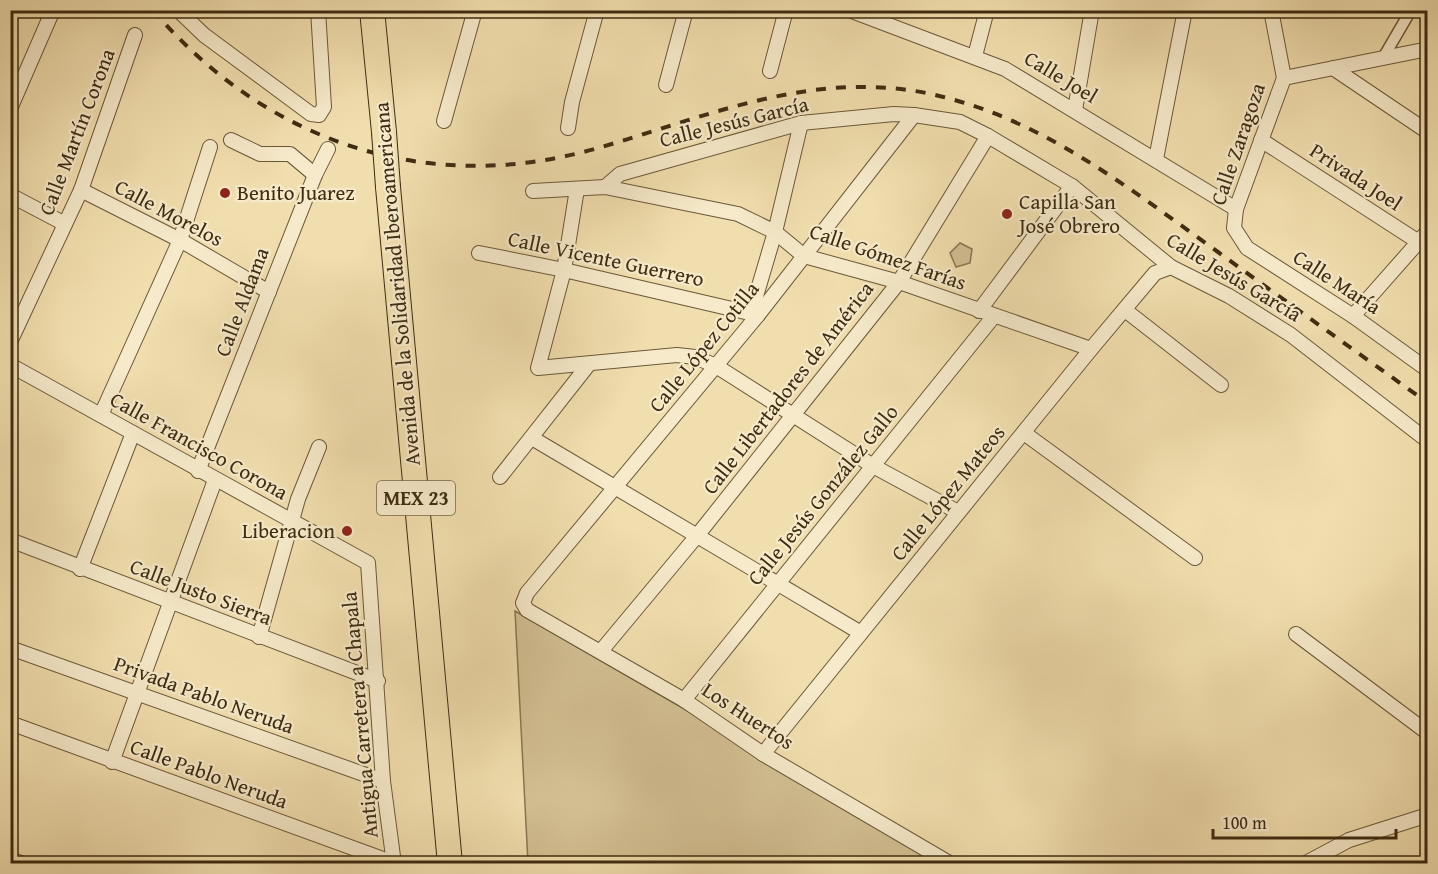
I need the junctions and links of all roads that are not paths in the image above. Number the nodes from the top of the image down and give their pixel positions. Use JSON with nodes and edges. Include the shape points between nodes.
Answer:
{"nodes":[{"id":1,"x":53,"y":10,"type":"edge"},
{"id":2,"x":178,"y":10,"type":"edge"},
{"id":3,"x":318,"y":10,"type":"edge"},
{"id":4,"x":372,"y":10,"type":"edge"},
{"id":5,"x":475,"y":10,"type":"edge"},
{"id":6,"x":597,"y":10,"type":"edge"},
{"id":7,"x":686,"y":10,"type":"edge"},
{"id":8,"x":786,"y":10,"type":"edge"},
{"id":9,"x":849,"y":10,"type":"edge"},
{"id":10,"x":987,"y":10,"type":"edge"},
{"id":11,"x":1092,"y":10,"type":"edge"},
{"id":12,"x":1185,"y":10,"type":"edge"},
{"id":13,"x":1271,"y":10,"type":"edge"},
{"id":14,"x":1411,"y":10,"type":"edge"},
{"id":15,"x":890,"y":17,"type":"edge"},
{"id":16,"x":135,"y":35,"type":"dead end"},
{"id":17,"x":1428,"y":50,"type":"edge"},
{"id":18,"x":975,"y":56,"type":"junction"},
{"id":19,"x":1383,"y":58,"type":"junction"},
{"id":20,"x":1333,"y":68,"type":"junction"},
{"id":21,"x":770,"y":71,"type":"dead end"},
{"id":22,"x":1284,"y":78,"type":"junction"},
{"id":23,"x":666,"y":85,"type":"dead end"},
{"id":24,"x":10,"y":109,"type":"edge"},
{"id":25,"x":1075,"y":110,"type":"junction"},
{"id":26,"x":914,"y":115,"type":"junction"},
{"id":27,"x":444,"y":121,"type":"dead end"},
{"id":28,"x":801,"y":123,"type":"junction"},
{"id":29,"x":568,"y":128,"type":"dead end"},
{"id":30,"x":1428,"y":132,"type":"edge"},
{"id":31,"x":988,"y":136,"type":"junction"},
{"id":32,"x":231,"y":140,"type":"dead end"},
{"id":33,"x":1262,"y":140,"type":"junction"},
{"id":34,"x":210,"y":147,"type":"dead end"},
{"id":35,"x":328,"y":149,"type":"dead end"},
{"id":36,"x":1156,"y":159,"type":"junction"},
{"id":37,"x":315,"y":176,"type":"junction"},
{"id":38,"x":1072,"y":186,"type":"junction"},
{"id":39,"x":605,"y":187,"type":"junction"},
{"id":40,"x":81,"y":189,"type":"junction"},
{"id":41,"x":577,"y":189,"type":"junction"},
{"id":42,"x":533,"y":191,"type":"dead end"},
{"id":43,"x":10,"y":195,"type":"edge"},
{"id":44,"x":1235,"y":215,"type":"junction"},
{"id":45,"x":65,"y":224,"type":"junction"},
{"id":46,"x":1428,"y":231,"type":"edge"},
{"id":47,"x":775,"y":232,"type":"junction"},
{"id":48,"x":180,"y":240,"type":"junction"},
{"id":49,"x":1422,"y":245,"type":"edge"},
{"id":50,"x":479,"y":253,"type":"dead end"},
{"id":51,"x":804,"y":256,"type":"junction"},
{"id":52,"x":1171,"y":267,"type":"junction"},
{"id":53,"x":564,"y":270,"type":"junction"},
{"id":54,"x":899,"y":282,"type":"junction"},
{"id":55,"x":269,"y":292,"type":"junction"},
{"id":56,"x":1125,"y":310,"type":"junction"},
{"id":57,"x":979,"y":311,"type":"junction"},
{"id":58,"x":754,"y":314,"type":"junction"},
{"id":59,"x":994,"y":316,"type":"junction"},
{"id":60,"x":1353,"y":316,"type":"junction"},
{"id":61,"x":10,"y":342,"type":"edge"},
{"id":62,"x":1091,"y":349,"type":"junction"},
{"id":63,"x":589,"y":364,"type":"junction"},
{"id":64,"x":10,"y":365,"type":"edge"},
{"id":65,"x":716,"y":366,"type":"junction"},
{"id":66,"x":1428,"y":370,"type":"edge"},
{"id":67,"x":1221,"y":385,"type":"dead end"},
{"id":68,"x":101,"y":415,"type":"junction"},
{"id":69,"x":791,"y":416,"type":"junction"},
{"id":70,"x":133,"y":433,"type":"junction"},
{"id":71,"x":1024,"y":433,"type":"junction"},
{"id":72,"x":532,"y":438,"type":"junction"},
{"id":73,"x":1428,"y":441,"type":"edge"},
{"id":74,"x":319,"y":447,"type":"dead end"},
{"id":75,"x":873,"y":466,"type":"junction"},
{"id":76,"x":198,"y":471,"type":"junction"},
{"id":77,"x":500,"y":477,"type":"dead end"},
{"id":78,"x":215,"y":480,"type":"junction"},
{"id":79,"x":615,"y":488,"type":"junction"},
{"id":80,"x":958,"y":512,"type":"junction"},
{"id":81,"x":292,"y":522,"type":"junction"},
{"id":82,"x":696,"y":537,"type":"junction"},
{"id":83,"x":10,"y":540,"type":"edge"},
{"id":84,"x":1195,"y":558,"type":"dead end"},
{"id":85,"x":368,"y":563,"type":"joint"},
{"id":86,"x":80,"y":569,"type":"junction"},
{"id":87,"x":780,"y":584,"type":"junction"},
{"id":88,"x":170,"y":603,"type":"junction"},
{"id":89,"x":523,"y":603,"type":"joint"},
{"id":90,"x":861,"y":633,"type":"junction"},
{"id":91,"x":1296,"y":634,"type":"dead end"},
{"id":92,"x":259,"y":637,"type":"junction"},
{"id":93,"x":10,"y":648,"type":"edge"},
{"id":94,"x":601,"y":651,"type":"junction"},
{"id":95,"x":378,"y":681,"type":"junction"},
{"id":96,"x":136,"y":693,"type":"junction"},
{"id":97,"x":684,"y":700,"type":"junction"},
{"id":98,"x":10,"y":723,"type":"edge"},
{"id":99,"x":1428,"y":733,"type":"edge"},
{"id":100,"x":763,"y":754,"type":"junction"},
{"id":101,"x":111,"y":762,"type":"junction"},
{"id":102,"x":383,"y":781,"type":"junction"},
{"id":103,"x":1428,"y":815,"type":"edge"},
{"id":104,"x":394,"y":863,"type":"edge"},
{"id":105,"x":450,"y":864,"type":"edge"},
{"id":106,"x":951,"y":864,"type":"edge"},
{"id":107,"x":1304,"y":864,"type":"edge"}],
"edges":[{"from":1,"to":24,"type":"street"},
{"from":2,"to":3,"type":"street","via":[[204,35],[311,114],[319,115],[324,107]]},
{"from":4,"to":105,"type":"highway","name":"Avenida de la Solidaridad Iberoamericana","number":"MEX 23","bridge":true},
{"from":5,"to":27,"type":"street"},
{"from":6,"to":29,"type":"street"},
{"from":7,"to":23,"type":"street"},
{"from":8,"to":21,"type":"street"},
{"from":9,"to":15,"type":"street","name":"Calle Joel"},
{"from":10,"to":18,"type":"street"},
{"from":11,"to":25,"type":"street"},
{"from":12,"to":36,"type":"street"},
{"from":13,"to":22,"type":"street","name":"Calle Zaragoza"},
{"from":14,"to":19,"type":"street"},
{"from":15,"to":18,"type":"street","name":"Calle Joel"},
{"from":16,"to":40,"type":"street","name":"Calle Martín Corona"},
{"from":17,"to":19,"type":"street"},
{"from":18,"to":25,"type":"street","name":"Calle Joel","via":[[1024,79]]},
{"from":19,"to":20,"type":"street"},
{"from":20,"to":22,"type":"street"},
{"from":20,"to":30,"type":"street"},
{"from":22,"to":33,"type":"street","name":"Calle Zaragoza"},
{"from":25,"to":36,"type":"street","name":"Calle Joel"},
{"from":26,"to":28,"type":"street","name":"Calle Jesús García"},
{"from":26,"to":31,"type":"street","name":"Calle Jesús García","via":[[960,122]]},
{"from":26,"to":51,"type":"street","name":"Calle López Cotilla"},
{"from":28,"to":39,"type":"street","name":"Calle Jesús García","via":[[620,174]]},
{"from":28,"to":47,"type":"street"},
{"from":31,"to":38,"type":"street","name":"Calle Jesús García"},
{"from":31,"to":54,"type":"street","name":"Calle Libertadores de América"},
{"from":32,"to":37,"type":"street","via":[[260,154],[290,154]]},
{"from":33,"to":44,"type":"street","name":"Calle Zaragoza"},
{"from":33,"to":49,"type":"street","name":"Privada Joel"},
{"from":34,"to":48,"type":"street"},
{"from":35,"to":37,"type":"street","name":"Calle Aldama"},
{"from":36,"to":44,"type":"street","name":"Calle Joel"},
{"from":37,"to":55,"type":"street","name":"Calle Aldama"},
{"from":38,"to":52,"type":"street","name":"Calle Jesús García"},
{"from":38,"to":57,"type":"street"},
{"from":39,"to":41,"type":"street","name":"Calle Gómez Farías"},
{"from":39,"to":47,"type":"street","name":"Calle Gómez Farías","via":[[738,214]]},
{"from":40,"to":45,"type":"street","name":"Calle Martín Corona"},
{"from":40,"to":48,"type":"street","name":"Calle Morelos"},
{"from":41,"to":42,"type":"street","name":"Calle Gómez Farías"},
{"from":41,"to":53,"type":"street"},
{"from":43,"to":45,"type":"street"},
{"from":44,"to":60,"type":"street","name":"Calle María","via":[[1234,228],[1246,248]]},
{"from":45,"to":61,"type":"street","name":"Calle Martín Corona"},
{"from":46,"to":49,"type":"street"},
{"from":47,"to":51,"type":"street","name":"Calle Gómez Farías"},
{"from":47,"to":58,"type":"street"},
{"from":48,"to":55,"type":"street","name":"Calle Morelos"},
{"from":48,"to":68,"type":"street"},
{"from":49,"to":60,"type":"street"},
{"from":50,"to":53,"type":"street","name":"Calle Vicente Guerrero"},
{"from":51,"to":54,"type":"street","name":"Calle Gómez Farías"},
{"from":51,"to":58,"type":"street","name":"Calle López Cotilla"},
{"from":52,"to":56,"type":"street","name":"Calle López Mateos","via":[[1155,273]]},
{"from":52,"to":73,"type":"street","name":"Calle Jesús García","via":[[1229,296],[1291,335]]},
{"from":53,"to":58,"type":"street","name":"Calle Vicente Guerrero"},
{"from":53,"to":63,"type":"street","via":[[538,368]]},
{"from":54,"to":57,"type":"street","name":"Calle Gómez Farías"},
{"from":54,"to":69,"type":"street","name":"Calle Libertadores de América"},
{"from":55,"to":76,"type":"street","name":"Calle Aldama"},
{"from":56,"to":62,"type":"street","name":"Calle López Mateos"},
{"from":56,"to":67,"type":"street"},
{"from":57,"to":59,"type":"street","name":"Calle Gómez Farías"},
{"from":58,"to":65,"type":"street","name":"Calle López Cotilla"},
{"from":59,"to":62,"type":"street","name":"Calle Gómez Farías"},
{"from":59,"to":75,"type":"street","name":"Calle Jesús González Gallo"},
{"from":60,"to":66,"type":"street","name":"Calle María"},
{"from":62,"to":71,"type":"street","name":"Calle López Mateos"},
{"from":63,"to":65,"type":"street","via":[[677,355]]},
{"from":63,"to":72,"type":"street"},
{"from":64,"to":68,"type":"street","name":"Calle Francisco Corona"},
{"from":65,"to":69,"type":"street"},
{"from":65,"to":79,"type":"street","name":"Calle López Cotilla"},
{"from":68,"to":70,"type":"street","name":"Calle Francisco Corona"},
{"from":69,"to":75,"type":"street"},
{"from":69,"to":82,"type":"street","name":"Calle Libertadores de América"},
{"from":70,"to":76,"type":"street","name":"Calle Francisco Corona"},
{"from":70,"to":86,"type":"street"},
{"from":71,"to":80,"type":"street","name":"Calle López Mateos"},
{"from":71,"to":84,"type":"street"},
{"from":72,"to":77,"type":"street"},
{"from":72,"to":79,"type":"street"},
{"from":74,"to":81,"type":"street"},
{"from":75,"to":80,"type":"street"},
{"from":75,"to":87,"type":"street","name":"Calle Jesús González Gallo"},
{"from":76,"to":78,"type":"street","name":"Calle Francisco Corona"},
{"from":78,"to":81,"type":"street","name":"Calle Francisco Corona"},
{"from":78,"to":88,"type":"street"},
{"from":79,"to":82,"type":"street"},
{"from":79,"to":89,"type":"street","name":"Calle López Cotilla","via":[[527,593]]},
{"from":80,"to":90,"type":"street","name":"Calle López Mateos"},
{"from":81,"to":85,"type":"street","name":"Calle Francisco Corona"},
{"from":81,"to":92,"type":"street"},
{"from":82,"to":87,"type":"street"},
{"from":82,"to":94,"type":"street","name":"Calle Libertadores de América"},
{"from":83,"to":86,"type":"street","name":"Calle Justo Sierra"},
{"from":85,"to":95,"type":"street","name":"Antigua Carretera a Chapala"},
{"from":86,"to":88,"type":"street","name":"Calle Justo Sierra"},
{"from":87,"to":90,"type":"street"},
{"from":87,"to":97,"type":"street","name":"Calle Jesús González Gallo"},
{"from":88,"to":92,"type":"street","name":"Calle Justo Sierra"},
{"from":88,"to":96,"type":"street"},
{"from":89,"to":94,"type":"street","name":"Los Huertos","via":[[527,609]]},
{"from":90,"to":100,"type":"street","name":"Calle López Mateos"},
{"from":91,"to":99,"type":"street"},
{"from":92,"to":95,"type":"street","name":"Calle Justo Sierra"},
{"from":93,"to":96,"type":"street","name":"Privada Pablo Neruda"},
{"from":94,"to":97,"type":"street","name":"Los Huertos"},
{"from":95,"to":102,"type":"street","name":"Antigua Carretera a Chapala"},
{"from":96,"to":101,"type":"street"},
{"from":96,"to":102,"type":"street","name":"Privada Pablo Neruda"},
{"from":97,"to":100,"type":"street","name":"Los Huertos"},
{"from":98,"to":101,"type":"street","name":"Calle Pablo Neruda"},
{"from":100,"to":106,"type":"street","name":"Los Huertos"},
{"from":101,"to":104,"type":"street","name":"Calle Pablo Neruda"},
{"from":102,"to":104,"type":"street","name":"Antigua Carretera a Chapala"},
{"from":103,"to":107,"type":"street","via":[[1349,840]]}]}
